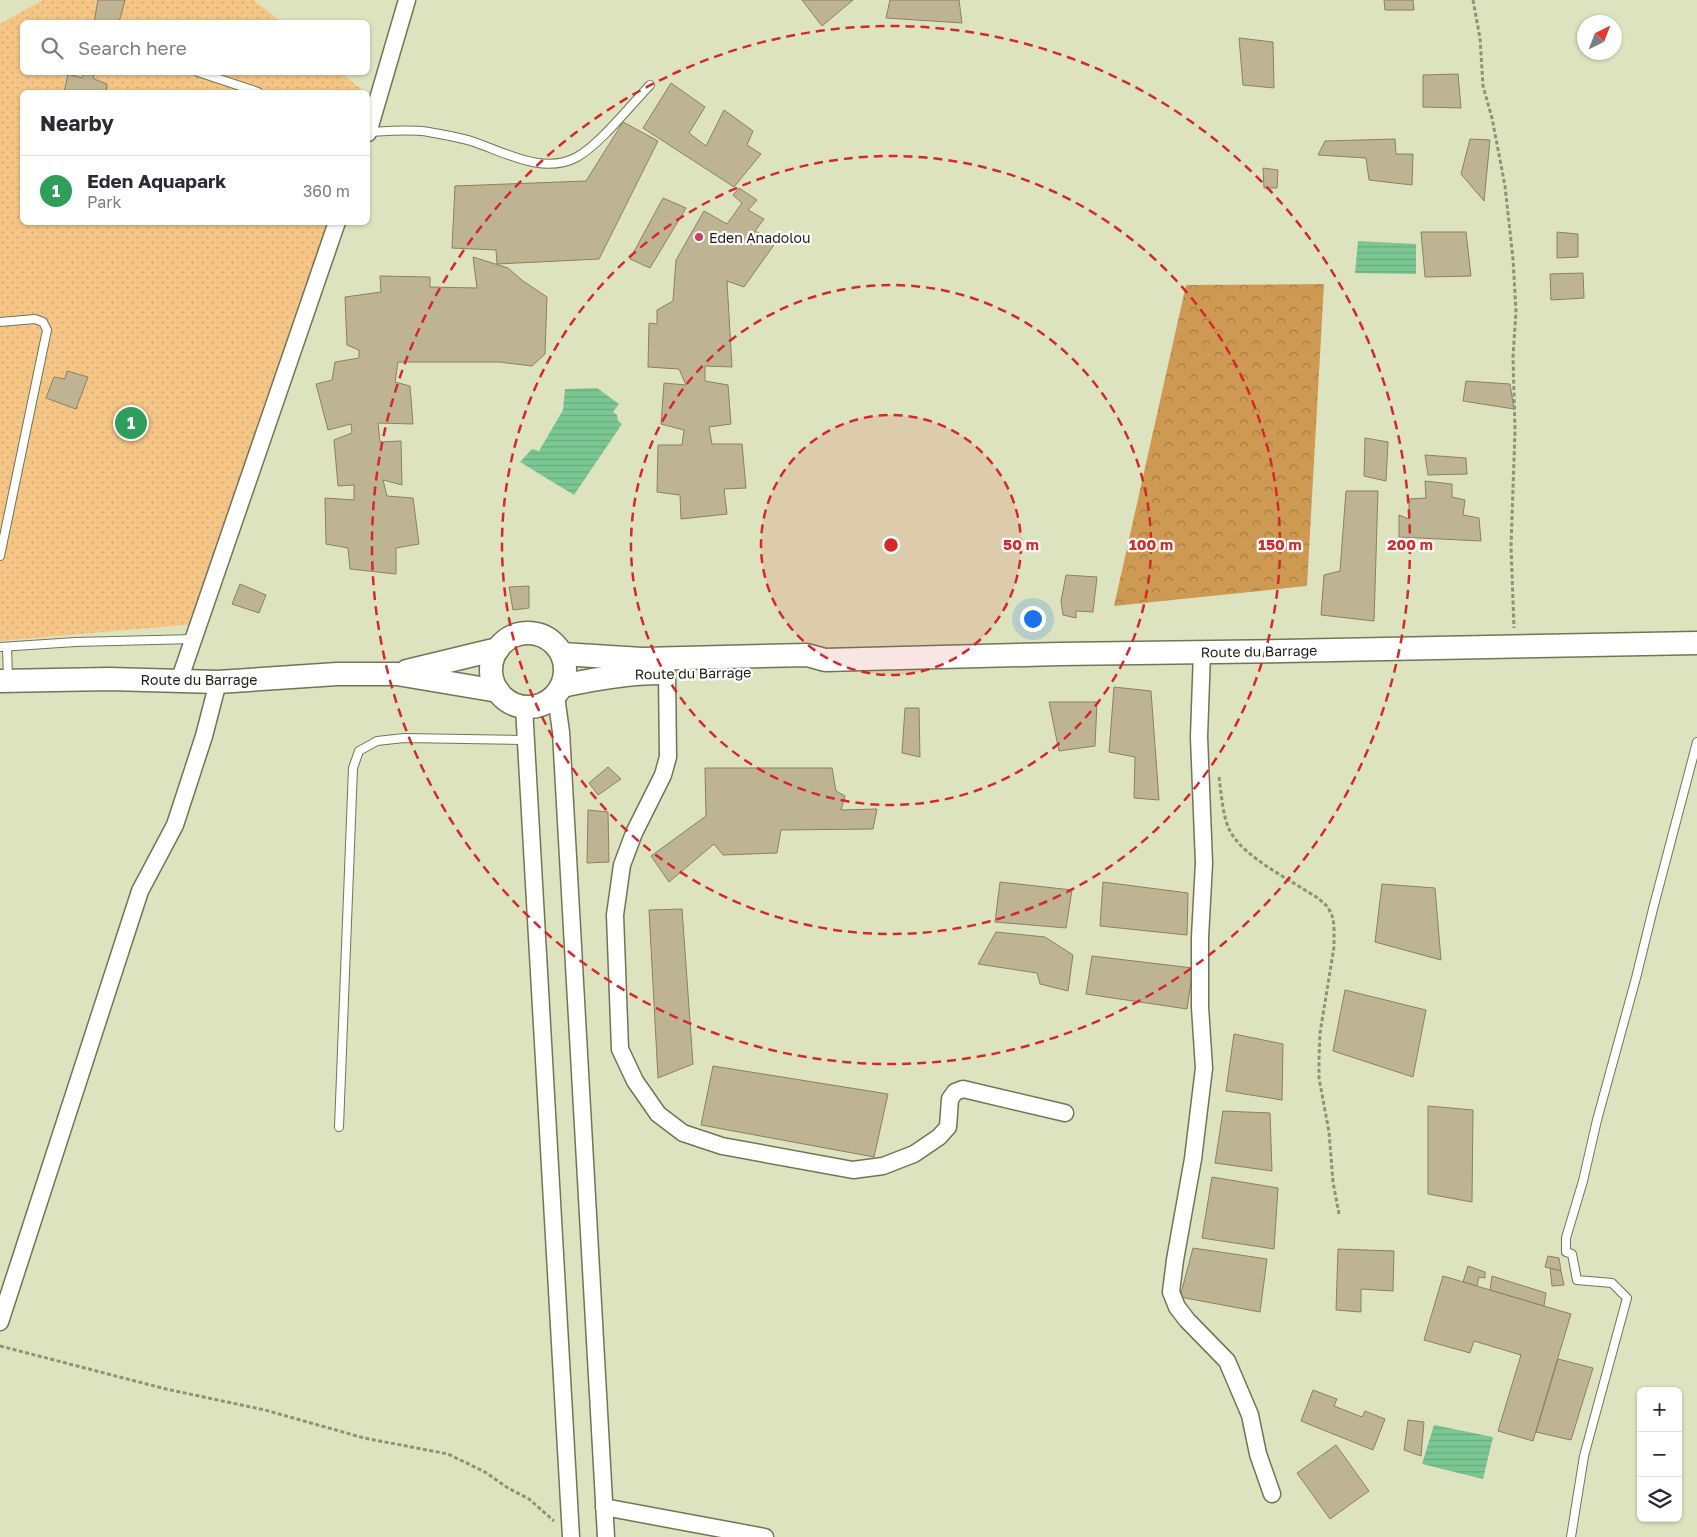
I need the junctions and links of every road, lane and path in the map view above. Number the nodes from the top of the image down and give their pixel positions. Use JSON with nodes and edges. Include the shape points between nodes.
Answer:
{"nodes":[{"id":1,"x":407,"y":0,"type":"edge"},
{"id":2,"x":1473,"y":0,"type":"edge"},
{"id":3,"x":207,"y":75,"type":"edge"},
{"id":4,"x":650,"y":85,"type":"dead end"},
{"id":5,"x":252,"y":90,"type":"edge"},
{"id":6,"x":370,"y":125,"type":"edge"},
{"id":7,"x":370,"y":132,"type":"edge"},
{"id":8,"x":336,"y":225,"type":"edge"},
{"id":9,"x":0,"y":322,"type":"edge"},
{"id":10,"x":0,"y":556,"type":"edge"},
{"id":11,"x":194,"y":638,"type":"junction"},
{"id":12,"x":1697,"y":643,"type":"edge"},
{"id":13,"x":1516,"y":646,"type":"junction"},
{"id":14,"x":4,"y":648,"type":"edge"},
{"id":15,"x":498,"y":649,"type":"junction"},
{"id":16,"x":1202,"y":652,"type":"junction"},
{"id":17,"x":562,"y":654,"type":"junction"},
{"id":18,"x":822,"y":660,"type":"junction"},
{"id":19,"x":397,"y":674,"type":"junction"},
{"id":20,"x":667,"y":674,"type":"junction"},
{"id":21,"x":4,"y":681,"type":"edge"},
{"id":22,"x":179,"y":681,"type":"junction"},
{"id":23,"x":218,"y":682,"type":"junction"},
{"id":24,"x":498,"y":691,"type":"junction"},
{"id":25,"x":559,"y":691,"type":"junction"},
{"id":26,"x":524,"y":707,"type":"junction"},
{"id":27,"x":525,"y":740,"type":"junction"},
{"id":28,"x":1697,"y":742,"type":"edge"},
{"id":29,"x":1218,"y":769,"type":"dead end"},
{"id":30,"x":1064,"y":1113,"type":"dead end"},
{"id":31,"x":339,"y":1127,"type":"dead end"},
{"id":32,"x":1339,"y":1214,"type":"dead end"},
{"id":33,"x":0,"y":1322,"type":"edge"},
{"id":34,"x":0,"y":1346,"type":"edge"},
{"id":35,"x":1272,"y":1494,"type":"dead end"},
{"id":36,"x":604,"y":1507,"type":"junction"},
{"id":37,"x":571,"y":1536,"type":"edge"},
{"id":38,"x":606,"y":1537,"type":"edge"},
{"id":39,"x":765,"y":1537,"type":"edge"},
{"id":40,"x":1570,"y":1537,"type":"edge"}],
"edges":[{"from":1,"to":6,"type":"street"},
{"from":2,"to":13,"type":"path","via":[[1484,86],[1505,186],[1513,259],[1516,311],[1511,555]]},
{"from":3,"to":5,"type":"lane"},
{"from":4,"to":7,"type":"lane","via":[[594,144],[577,157],[551,165],[527,161],[472,141],[428,132]]},
{"from":8,"to":11,"type":"street"},
{"from":9,"to":10,"type":"lane","via":[[35,319],[43,322],[47,330]]},
{"from":11,"to":14,"type":"lane"},
{"from":11,"to":22,"type":"street"},
{"from":12,"to":13,"type":"main road","name":"Route du Barrage"},
{"from":13,"to":16,"type":"main road","name":"Route du Barrage"},
{"from":14,"to":21,"type":"lane","via":[[7,664]]},
{"from":15,"to":17,"type":"main road","name":"Route du Barrage","via":[[516,635],[529,633],[544,636]]},
{"from":15,"to":19,"type":"main road","name":"Route du Barrage"},
{"from":15,"to":24,"type":"main road","via":[[491,670]]},
{"from":16,"to":18,"type":"main road","name":"Route du Barrage"},
{"from":16,"to":35,"type":"street","via":[[1199,736],[1204,863],[1200,1007],[1204,1068],[1172,1292],[1182,1314],[1227,1361],[1250,1415],[1258,1454]]},
{"from":17,"to":18,"type":"main road","name":"Route du Barrage","via":[[642,659],[813,655]]},
{"from":17,"to":25,"type":"main road","via":[[566,670]]},
{"from":18,"to":20,"type":"main road","name":"Route du Barrage","via":[[814,667],[800,670]]},
{"from":19,"to":23,"type":"main road","name":"Route du Barrage","via":[[337,674]]},
{"from":19,"to":24,"type":"main road","name":"Route du Barrage"},
{"from":20,"to":25,"type":"main road","name":"Route du Barrage","via":[[641,673],[598,678]]},
{"from":20,"to":30,"type":"street","via":[[668,757],[622,865],[616,914],[620,1049],[635,1081],[658,1114],[683,1132],[722,1146],[853,1170],[883,1166],[914,1154],[939,1137],[948,1126],[950,1099],[963,1089]]},
{"from":21,"to":22,"type":"main road","name":"Route du Barrage"},
{"from":22,"to":23,"type":"main road","name":"Route du Barrage"},
{"from":23,"to":33,"type":"street","via":[[175,825],[140,891]]},
{"from":24,"to":26,"type":"main road","name":"Route du Barrage","via":[[514,705]]},
{"from":25,"to":26,"type":"main road","name":"Route du Barrage","via":[[545,704]]},
{"from":25,"to":36,"type":"street"},
{"from":26,"to":27,"type":"street"},
{"from":27,"to":31,"type":"lane","via":[[404,738],[378,741],[359,751],[353,768]]},
{"from":27,"to":37,"type":"street"},
{"from":28,"to":40,"type":"lane","via":[[1566,1238],[1566,1252],[1572,1254],[1577,1280],[1612,1283],[1627,1298],[1584,1456]]},
{"from":29,"to":32,"type":"path","via":[[1229,829],[1238,843],[1252,856],[1328,906],[1333,918],[1334,947],[1320,1034],[1319,1078]]},
{"from":34,"to":37,"type":"path","via":[[166,1389],[264,1410],[364,1438],[448,1454],[529,1499]]},
{"from":36,"to":38,"type":"street"},
{"from":36,"to":39,"type":"street"}]}
